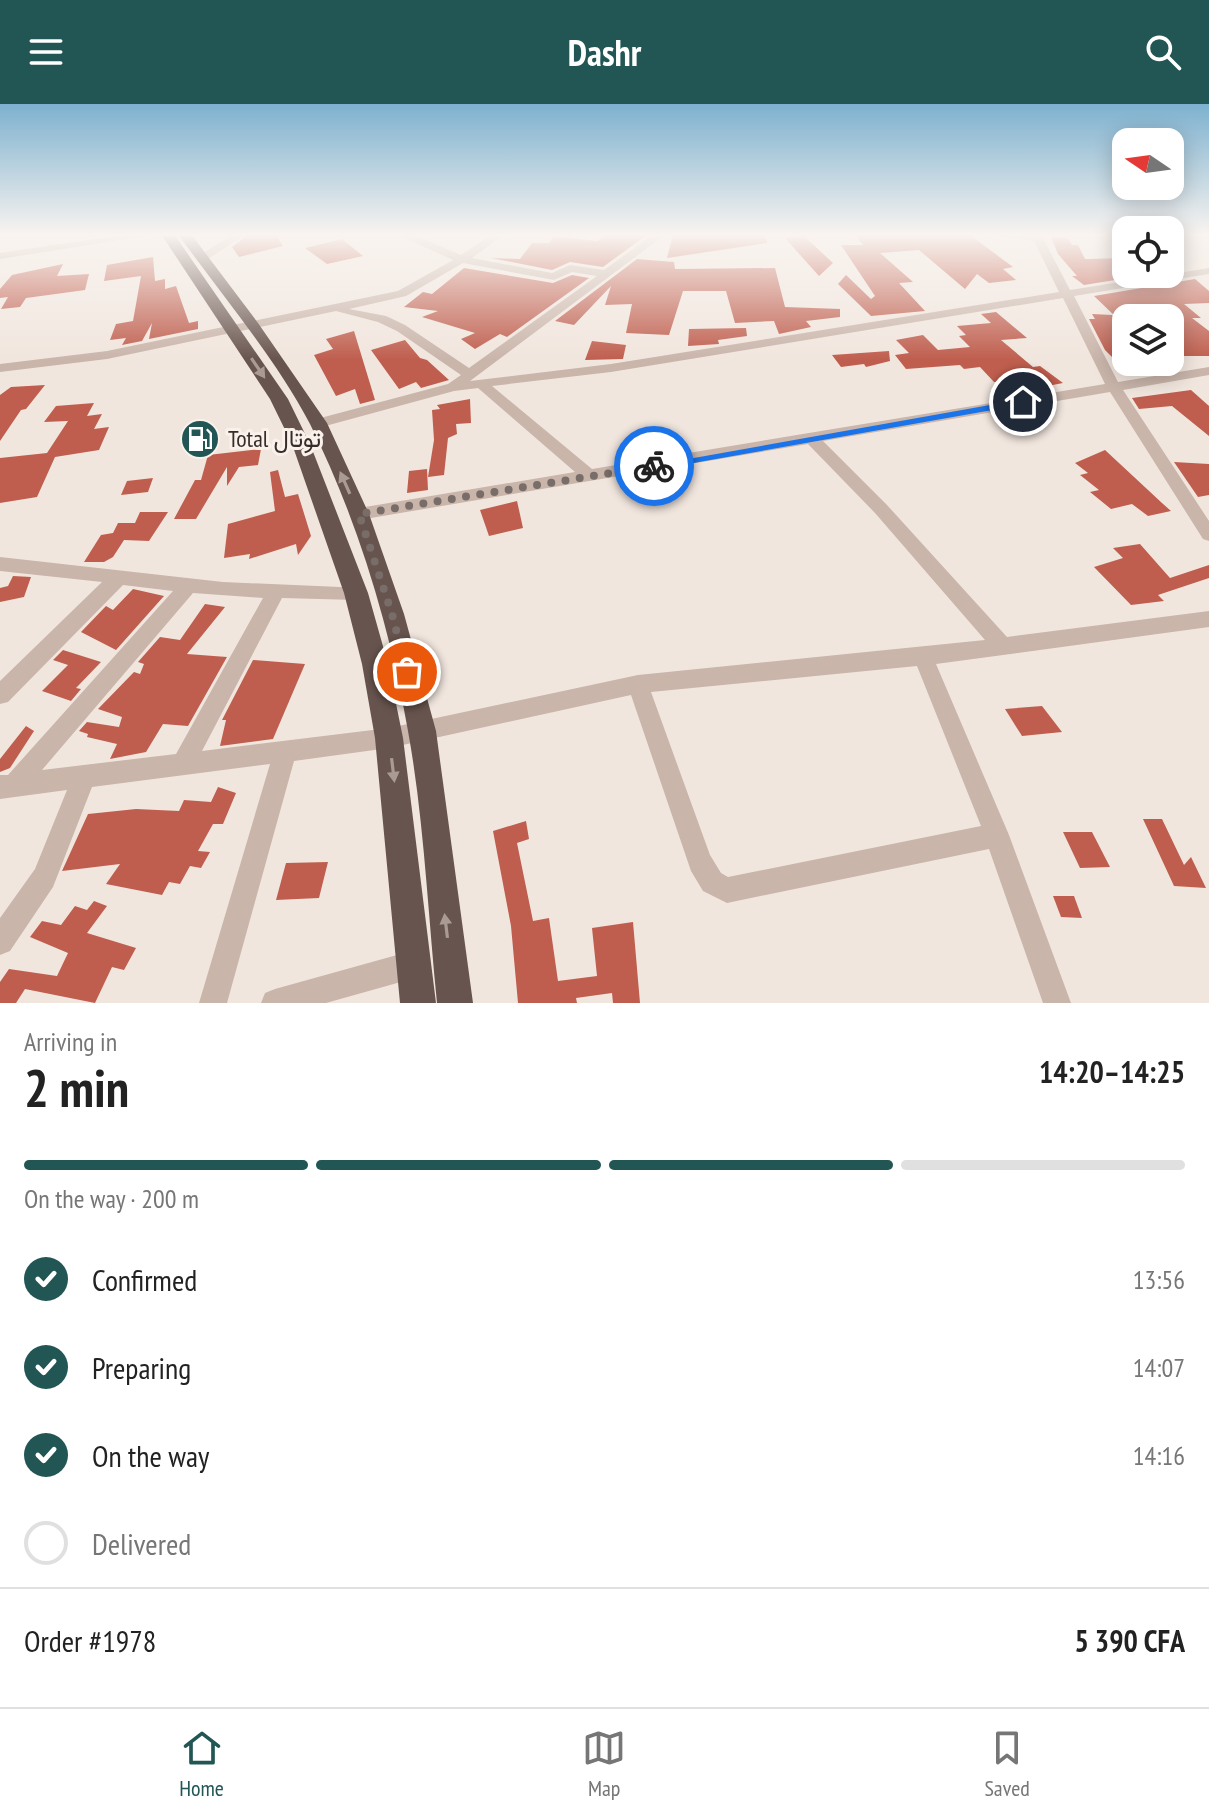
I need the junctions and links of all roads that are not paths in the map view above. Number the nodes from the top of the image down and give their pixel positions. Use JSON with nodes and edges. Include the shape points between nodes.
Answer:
{"nodes":[{"id":1,"x":200,"y":276,"type":"edge"},
{"id":2,"x":211,"y":276,"type":"edge"},
{"id":3,"x":425,"y":276,"type":"edge"},
{"id":4,"x":602,"y":276,"type":"edge"},
{"id":5,"x":1058,"y":276,"type":"edge"},
{"id":6,"x":1180,"y":276,"type":"edge"},
{"id":7,"x":1068,"y":295,"type":"junction"},
{"id":8,"x":338,"y":309,"type":"junction"},
{"id":9,"x":242,"y":329,"type":"junction"},
{"id":10,"x":0,"y":368,"type":"edge"},
{"id":11,"x":1209,"y":371,"type":"edge"},
{"id":12,"x":470,"y":375,"type":"junction"},
{"id":13,"x":483,"y":386,"type":"junction"},
{"id":14,"x":1113,"y":386,"type":"junction"},
{"id":15,"x":453,"y":387,"type":"junction"},
{"id":16,"x":318,"y":423,"type":"junction"},
{"id":17,"x":812,"y":439,"type":"junction"},
{"id":18,"x":591,"y":477,"type":"junction"},
{"id":19,"x":359,"y":514,"type":"junction"},
{"id":20,"x":1209,"y":535,"type":"edge"},
{"id":21,"x":0,"y":564,"type":"edge"},
{"id":22,"x":117,"y":579,"type":"junction"},
{"id":23,"x":188,"y":586,"type":"junction"},
{"id":24,"x":276,"y":592,"type":"junction"},
{"id":25,"x":356,"y":593,"type":"junction"},
{"id":26,"x":1209,"y":619,"type":"edge"},
{"id":27,"x":1002,"y":646,"type":"junction"},
{"id":28,"x":923,"y":657,"type":"junction"},
{"id":29,"x":638,"y":684,"type":"junction"},
{"id":30,"x":0,"y":695,"type":"edge"},
{"id":31,"x":422,"y":731,"type":"junction"},
{"id":32,"x":389,"y":738,"type":"junction"},
{"id":33,"x":285,"y":753,"type":"junction"},
{"id":34,"x":182,"y":766,"type":"junction"},
{"id":35,"x":84,"y":778,"type":"junction"},
{"id":36,"x":7,"y":787,"type":"edge"},
{"id":37,"x":997,"y":835,"type":"junction"},
{"id":38,"x":0,"y":941,"type":"edge"},
{"id":39,"x":415,"y":964,"type":"junction"},
{"id":40,"x":213,"y":1003,"type":"edge"},
{"id":41,"x":275,"y":1003,"type":"edge"},
{"id":42,"x":418,"y":1003,"type":"edge"},
{"id":43,"x":455,"y":1003,"type":"edge"},
{"id":44,"x":1057,"y":1003,"type":"edge"}],
"edges":[{"from":1,"to":9,"type":"highway"},
{"from":2,"to":9,"type":"highway"},
{"from":3,"to":8,"type":"street","via":[[402,294]]},
{"from":4,"to":12,"type":"street"},
{"from":5,"to":7,"type":"street"},
{"from":6,"to":7,"type":"street"},
{"from":7,"to":13,"type":"street"},
{"from":7,"to":14,"type":"street"},
{"from":8,"to":9,"type":"street"},
{"from":8,"to":12,"type":"street","via":[[401,328]]},
{"from":9,"to":10,"type":"street","via":[[107,355]]},
{"from":9,"to":16,"type":"highway"},
{"from":9,"to":25,"type":"highway","one_way":true,"via":[[301,444]]},
{"from":11,"to":14,"type":"street"},
{"from":12,"to":15,"type":"street"},
{"from":13,"to":15,"type":"street"},
{"from":13,"to":18,"type":"street"},
{"from":14,"to":17,"type":"street"},
{"from":14,"to":20,"type":"street"},
{"from":15,"to":16,"type":"street"},
{"from":19,"to":16,"type":"highway","one_way":true},
{"from":17,"to":18,"type":"street"},
{"from":17,"to":27,"type":"street"},
{"from":18,"to":19,"type":"street"},
{"from":19,"to":31,"type":"highway"},
{"from":21,"to":22,"type":"street"},
{"from":22,"to":23,"type":"street"},
{"from":22,"to":30,"type":"street"},
{"from":23,"to":24,"type":"street"},
{"from":23,"to":36,"type":"street"},
{"from":24,"to":25,"type":"street"},
{"from":24,"to":34,"type":"street"},
{"from":25,"to":32,"type":"highway"},
{"from":26,"to":27,"type":"street"},
{"from":27,"to":28,"type":"street"},
{"from":28,"to":29,"type":"street"},
{"from":28,"to":37,"type":"street"},
{"from":29,"to":31,"type":"street"},
{"from":29,"to":37,"type":"street","via":[[700,862],[712,882],[727,890]]},
{"from":31,"to":32,"type":"street"},
{"from":43,"to":31,"type":"highway","one_way":true},
{"from":32,"to":33,"type":"street"},
{"from":32,"to":39,"type":"highway","one_way":true},
{"from":33,"to":34,"type":"street"},
{"from":33,"to":40,"type":"street"},
{"from":34,"to":35,"type":"street"},
{"from":35,"to":36,"type":"street"},
{"from":35,"to":38,"type":"street","via":[[44,878]]},
{"from":37,"to":44,"type":"street"},
{"from":39,"to":41,"type":"street"},
{"from":39,"to":42,"type":"highway"}]}
